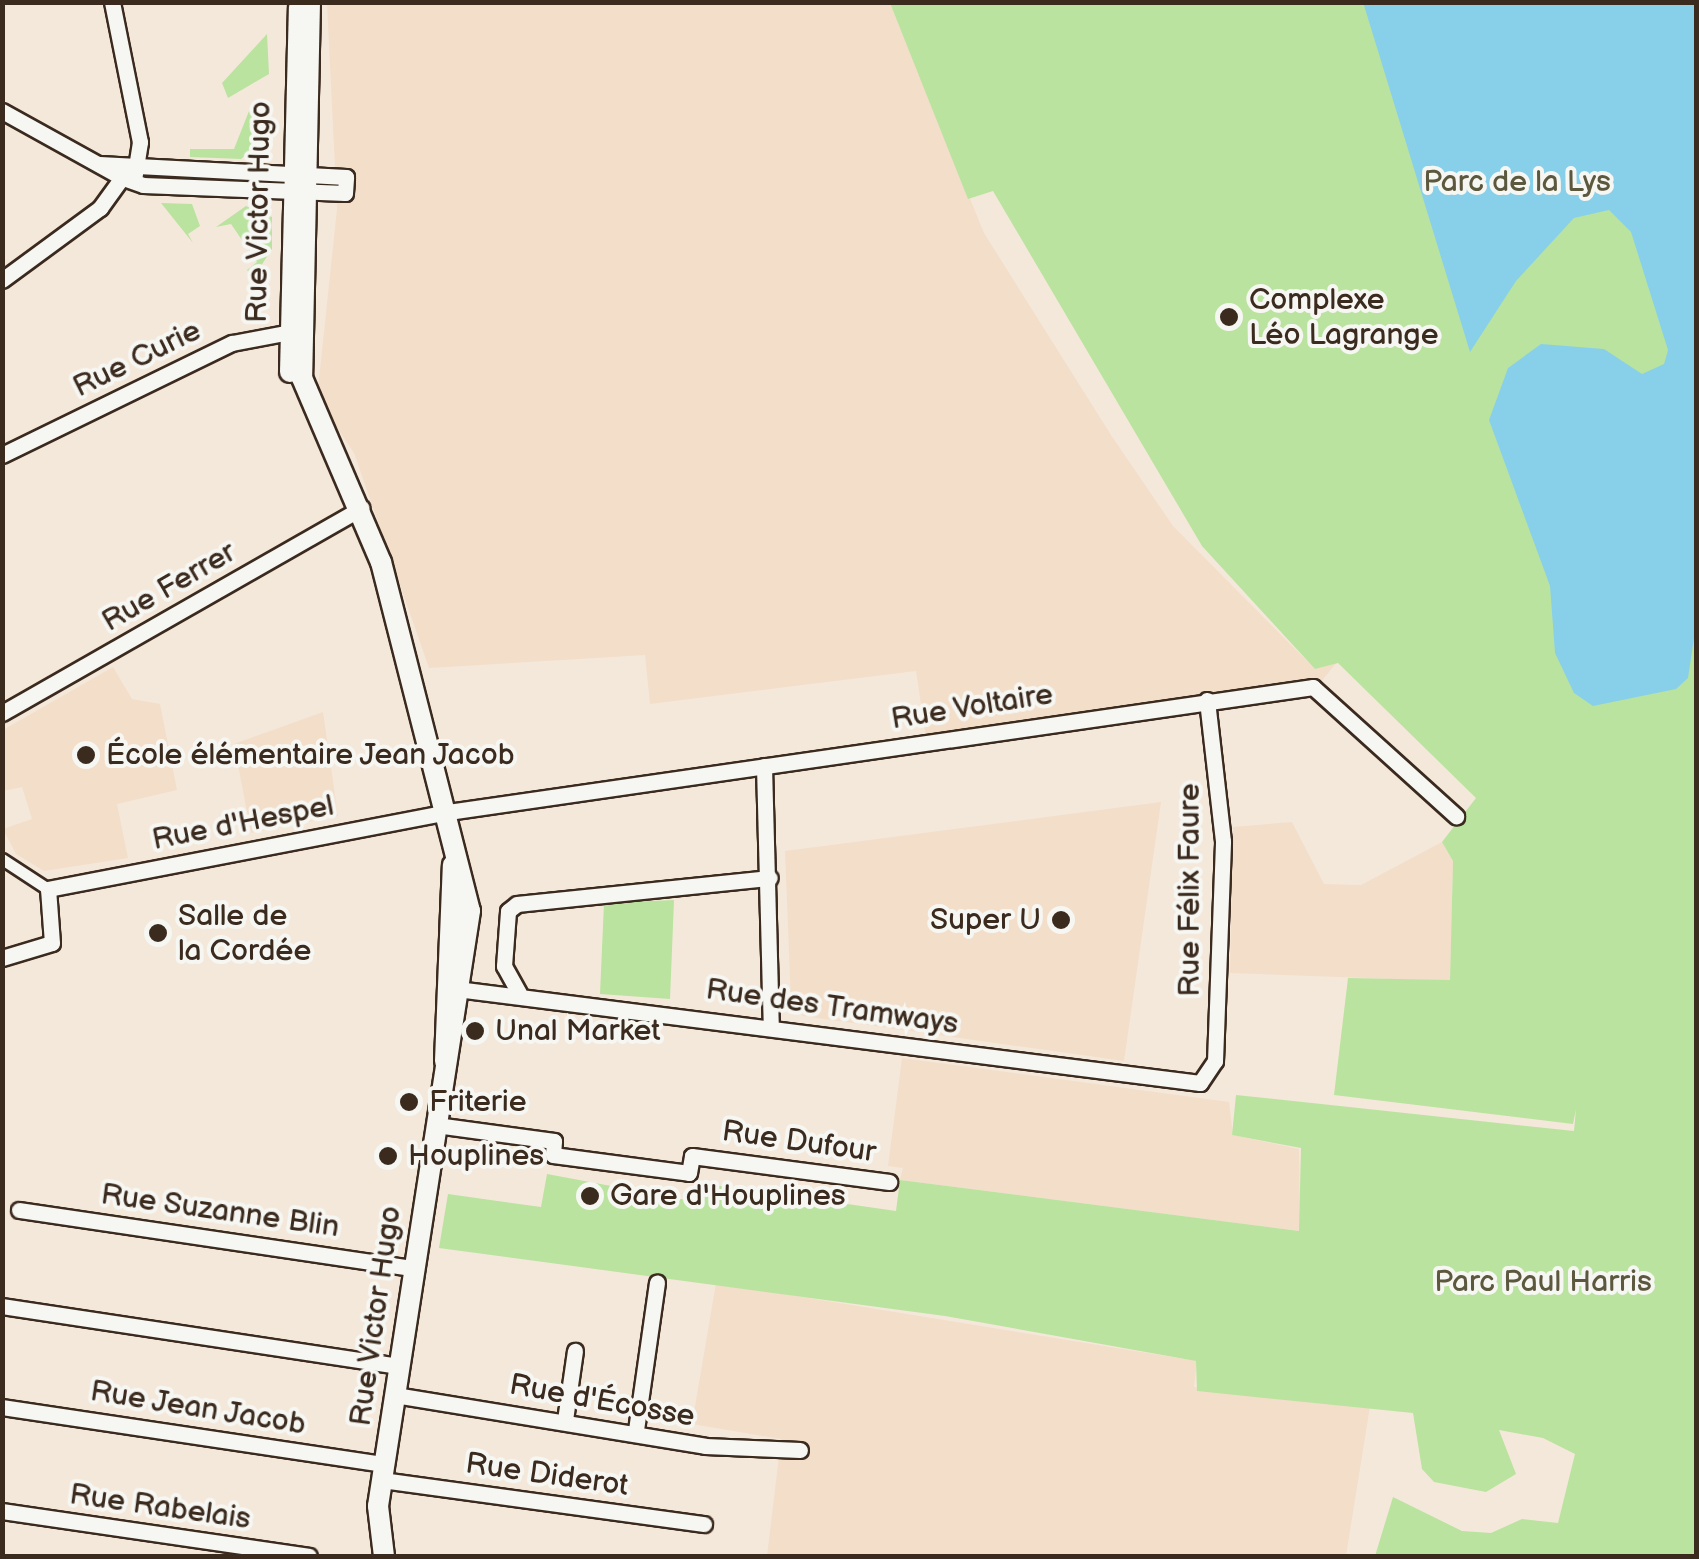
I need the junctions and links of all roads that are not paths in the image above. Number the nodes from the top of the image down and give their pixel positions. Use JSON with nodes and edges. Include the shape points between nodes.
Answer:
{"nodes":[{"id":1,"x":112,"y":2,"type":"edge"},
{"id":2,"x":300,"y":2,"type":"edge"},
{"id":3,"x":310,"y":2,"type":"edge"},
{"id":4,"x":2,"y":111,"type":"edge"},
{"id":5,"x":130,"y":175,"type":"junction"},
{"id":6,"x":298,"y":183,"type":"junction"},
{"id":7,"x":2,"y":280,"type":"edge"},
{"id":8,"x":293,"y":330,"type":"junction"},
{"id":9,"x":2,"y":455,"type":"edge"},
{"id":10,"x":362,"y":508,"type":"junction"},
{"id":11,"x":1207,"y":700,"type":"junction"},
{"id":12,"x":2,"y":713,"type":"edge"},
{"id":13,"x":764,"y":766,"type":"junction"},
{"id":14,"x":448,"y":812,"type":"junction"},
{"id":15,"x":1456,"y":816,"type":"dead end"},
{"id":16,"x":2,"y":858,"type":"edge"},
{"id":17,"x":770,"y":878,"type":"junction"},
{"id":18,"x":48,"y":889,"type":"junction"},
{"id":19,"x":2,"y":958,"type":"edge"},
{"id":20,"x":457,"y":988,"type":"junction"},
{"id":21,"x":518,"y":993,"type":"junction"},
{"id":22,"x":771,"y":1027,"type":"junction"},
{"id":23,"x":1206,"y":1080,"type":"joint"},
{"id":24,"x":436,"y":1125,"type":"junction"},
{"id":25,"x":888,"y":1182,"type":"dead end"},
{"id":26,"x":19,"y":1210,"type":"dead end"},
{"id":27,"x":413,"y":1268,"type":"junction"},
{"id":28,"x":657,"y":1282,"type":"dead end"},
{"id":29,"x":2,"y":1306,"type":"edge"},
{"id":30,"x":575,"y":1352,"type":"dead end"},
{"id":31,"x":399,"y":1366,"type":"junction"},
{"id":32,"x":395,"y":1395,"type":"junction"},
{"id":33,"x":2,"y":1406,"type":"edge"},
{"id":34,"x":565,"y":1420,"type":"junction"},
{"id":35,"x":636,"y":1430,"type":"junction"},
{"id":36,"x":800,"y":1450,"type":"dead end"},
{"id":37,"x":384,"y":1472,"type":"junction"},
{"id":38,"x":2,"y":1512,"type":"edge"},
{"id":39,"x":704,"y":1524,"type":"dead end"},
{"id":40,"x":309,"y":1556,"type":"edge"},
{"id":41,"x":384,"y":1556,"type":"edge"}],
"edges":[{"from":1,"to":5,"type":"street","via":[[140,137]]},
{"from":2,"to":6,"type":"main road","name":"Rue Victor Hugo"},
{"from":3,"to":6,"type":"main road","name":"Rue Victor Hugo"},
{"from":4,"to":5,"type":"street"},
{"from":5,"to":6,"type":"street"},
{"from":5,"to":7,"type":"street","via":[[100,208]]},
{"from":6,"to":8,"type":"main road","name":"Rue Victor Hugo"},
{"from":8,"to":9,"type":"street","name":"Rue Curie","via":[[232,343]]},
{"from":8,"to":10,"type":"main road","name":"Rue Victor Hugo","via":[[315,417]]},
{"from":10,"to":12,"type":"street","name":"Rue Ferrer"},
{"from":10,"to":14,"type":"main road","name":"Rue Victor Hugo"},
{"from":11,"to":13,"type":"street","name":"Rue Voltaire"},
{"from":11,"to":15,"type":"street","name":"Rue Voltaire","via":[[1313,687]]},
{"from":11,"to":23,"type":"street","name":"Rue Félix Faure","via":[[1223,841]]},
{"from":13,"to":14,"type":"street","name":"Rue Voltaire"},
{"from":13,"to":17,"type":"street"},
{"from":14,"to":18,"type":"street","name":"Rue d'Hespel"},
{"from":14,"to":20,"type":"main road","name":"Rue Victor Hugo"},
{"from":16,"to":18,"type":"street"},
{"from":17,"to":21,"type":"street","via":[[517,904],[506,919],[504,966]]},
{"from":17,"to":22,"type":"street"},
{"from":18,"to":19,"type":"street","via":[[52,943]]},
{"from":20,"to":21,"type":"street","name":"Rue des Tramways"},
{"from":20,"to":24,"type":"main road","name":"Rue Victor Hugo"},
{"from":21,"to":22,"type":"street","name":"Rue des Tramways"},
{"from":22,"to":23,"type":"street","name":"Rue des Tramways"},
{"from":24,"to":25,"type":"street","name":"Rue Dufour","via":[[554,1140],[553,1155],[690,1174],[692,1156]]},
{"from":24,"to":27,"type":"main road","name":"Rue Victor Hugo"},
{"from":26,"to":27,"type":"street","name":"Rue Suzanne Blin"},
{"from":27,"to":31,"type":"main road","name":"Rue Victor Hugo"},
{"from":28,"to":35,"type":"street"},
{"from":29,"to":31,"type":"street"},
{"from":30,"to":34,"type":"street"},
{"from":31,"to":32,"type":"main road","name":"Rue Victor Hugo"},
{"from":32,"to":34,"type":"street","name":"Rue d'Écosse"},
{"from":32,"to":37,"type":"main road","name":"Rue Victor Hugo"},
{"from":33,"to":37,"type":"street","name":"Rue Jean Jacob"},
{"from":34,"to":35,"type":"street","name":"Rue d'Écosse"},
{"from":35,"to":36,"type":"street","name":"Rue d'Écosse","via":[[705,1446]]},
{"from":37,"to":39,"type":"street","name":"Rue Diderot"},
{"from":37,"to":41,"type":"main road","name":"Rue Victor Hugo"},
{"from":38,"to":40,"type":"street","name":"Rue Rabelais"}]}
